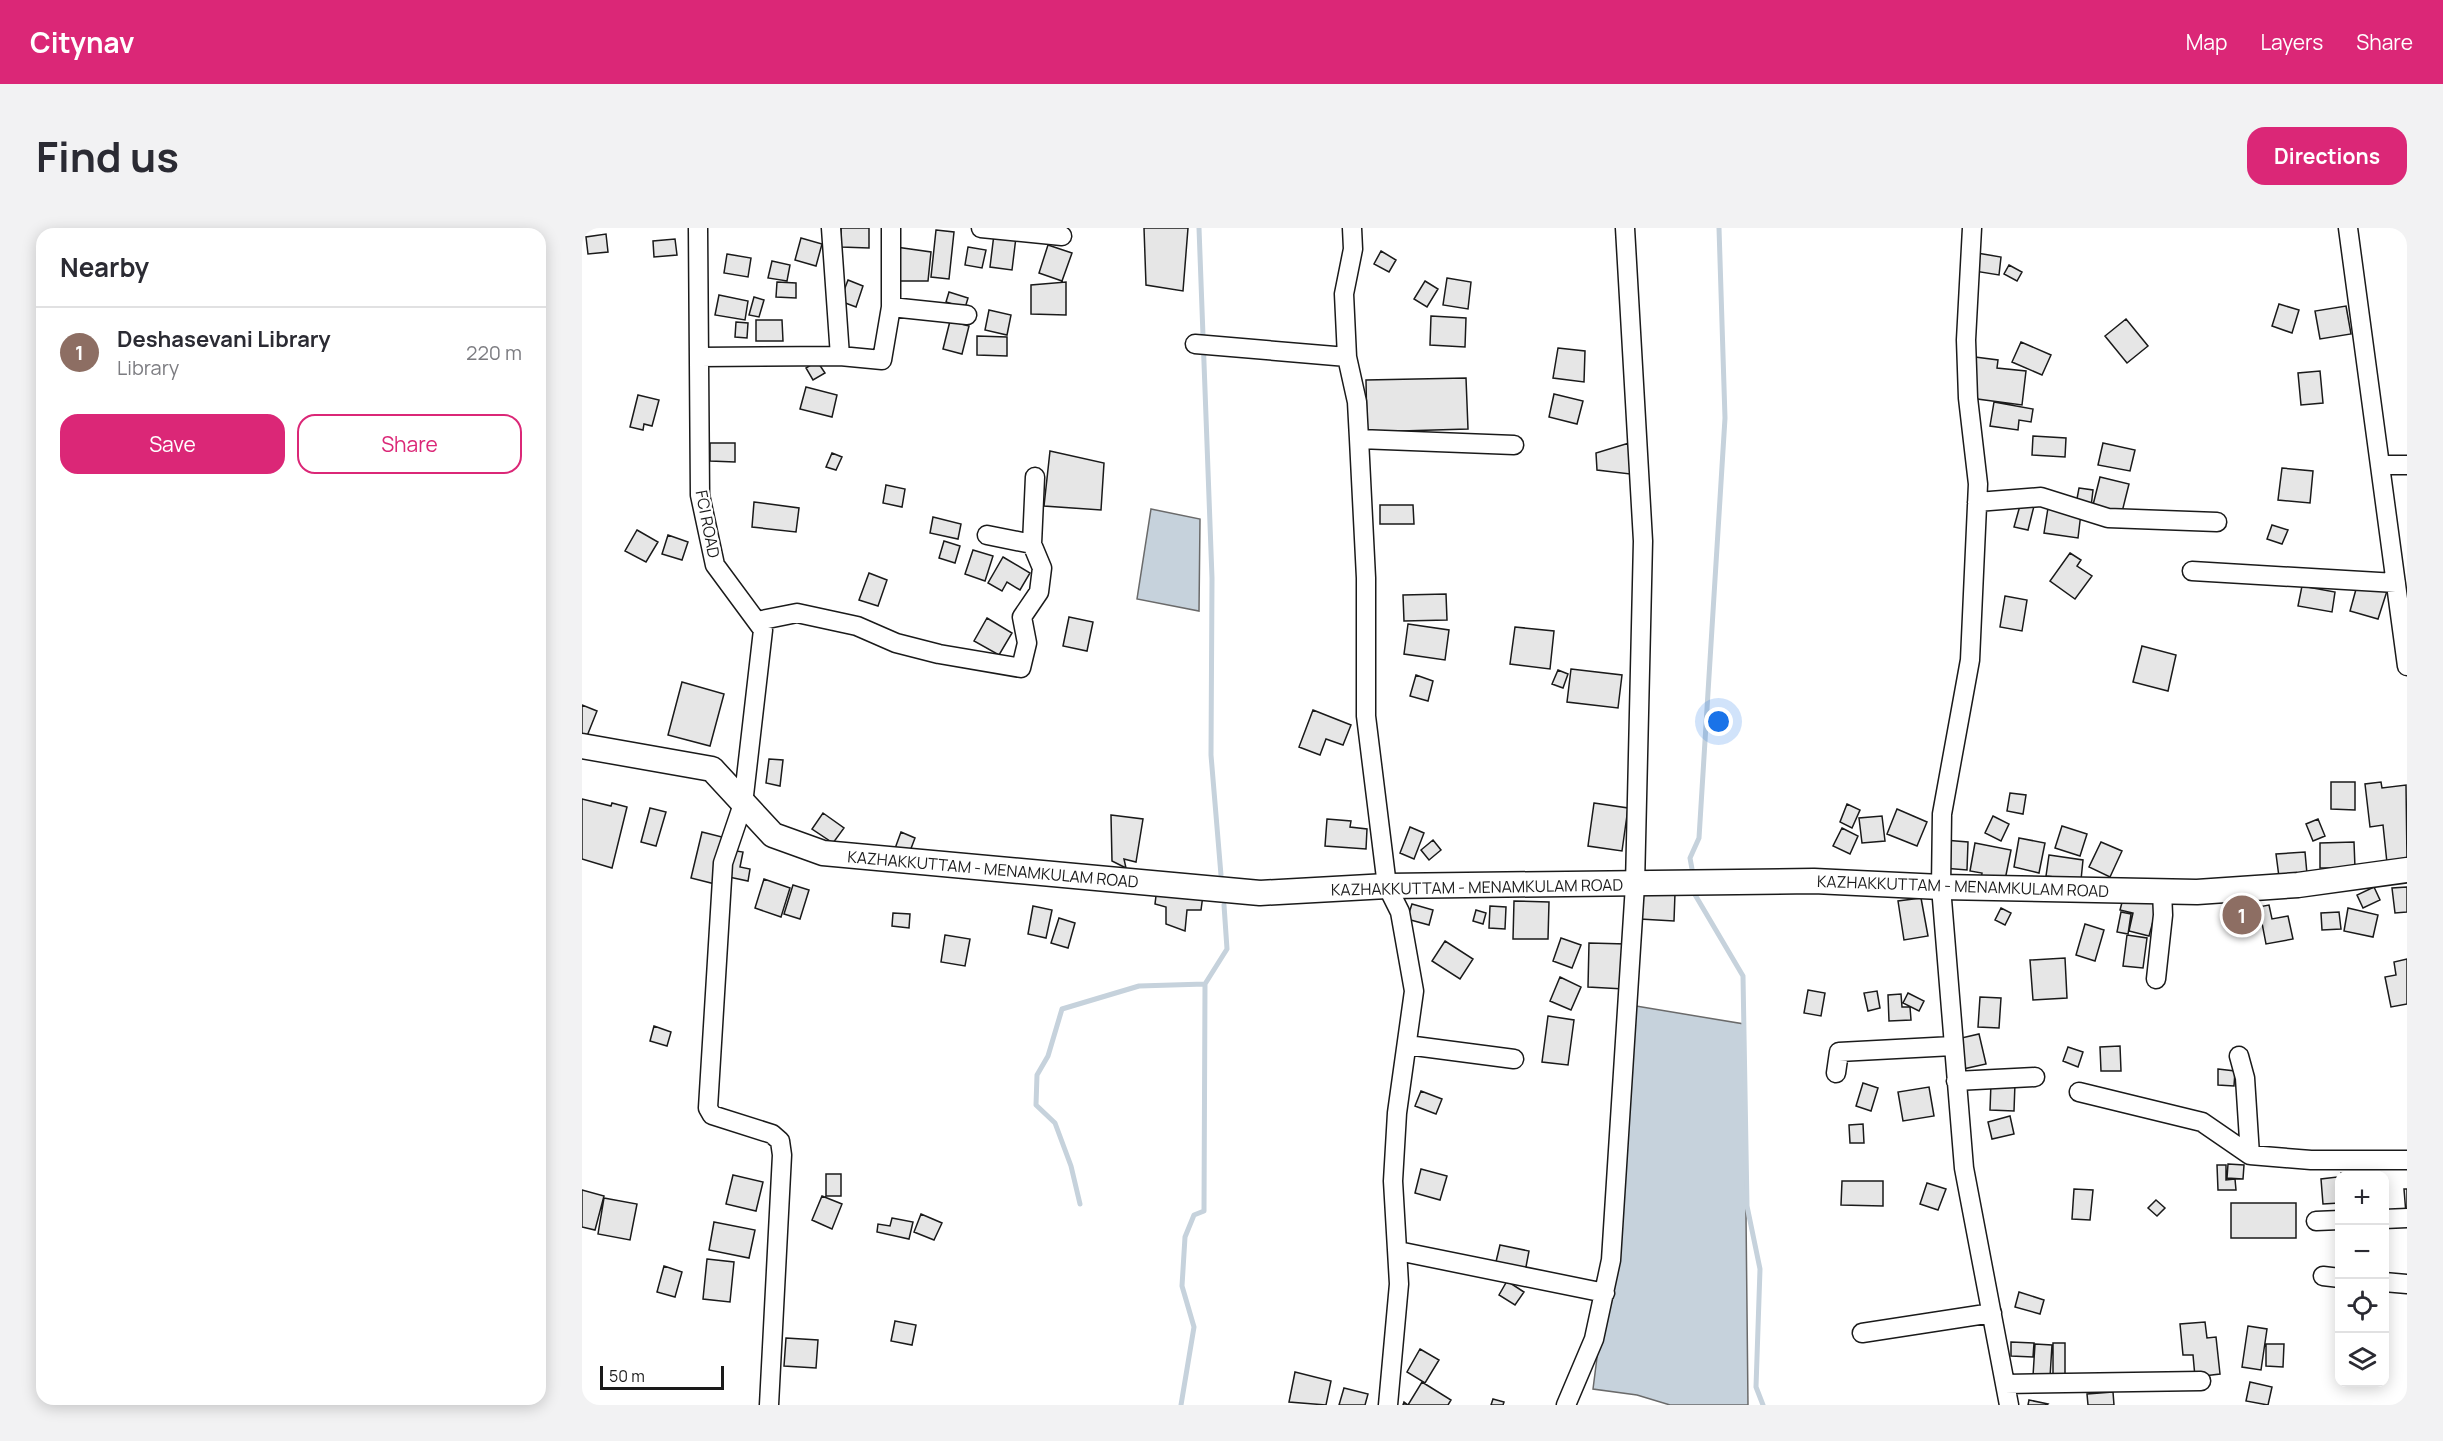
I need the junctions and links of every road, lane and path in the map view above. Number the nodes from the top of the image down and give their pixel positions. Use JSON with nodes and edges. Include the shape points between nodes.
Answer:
{"nodes":[{"id":1,"x":698,"y":228,"type":"edge"},
{"id":2,"x":831,"y":228,"type":"edge"},
{"id":3,"x":891,"y":228,"type":"edge"},
{"id":4,"x":981,"y":228,"type":"edge"},
{"id":5,"x":1352,"y":228,"type":"edge"},
{"id":6,"x":1625,"y":228,"type":"edge"},
{"id":7,"x":1972,"y":228,"type":"edge"},
{"id":8,"x":2348,"y":228,"type":"edge"},
{"id":9,"x":1062,"y":236,"type":"dead end"},
{"id":10,"x":891,"y":307,"type":"junction"},
{"id":11,"x":967,"y":315,"type":"dead end"},
{"id":12,"x":1195,"y":344,"type":"dead end"},
{"id":13,"x":840,"y":356,"type":"junction"},
{"id":14,"x":699,"y":357,"type":"junction"},
{"id":15,"x":1347,"y":357,"type":"junction"},
{"id":16,"x":1359,"y":439,"type":"junction"},
{"id":17,"x":1514,"y":445,"type":"dead end"},
{"id":18,"x":2381,"y":465,"type":"junction"},
{"id":19,"x":2407,"y":465,"type":"edge"},
{"id":20,"x":1035,"y":477,"type":"dead end"},
{"id":21,"x":1977,"y":502,"type":"junction"},
{"id":22,"x":2217,"y":522,"type":"dead end"},
{"id":23,"x":987,"y":535,"type":"dead end"},
{"id":24,"x":1032,"y":544,"type":"junction"},
{"id":25,"x":2192,"y":571,"type":"dead end"},
{"id":26,"x":2396,"y":583,"type":"junction"},
{"id":27,"x":757,"y":621,"type":"junction"},
{"id":28,"x":2407,"y":666,"type":"edge"},
{"id":29,"x":582,"y":746,"type":"edge"},
{"id":30,"x":743,"y":804,"type":"junction"},
{"id":31,"x":2407,"y":870,"type":"edge"},
{"id":32,"x":1635,"y":885,"type":"junction"},
{"id":33,"x":1387,"y":886,"type":"junction"},
{"id":34,"x":1941,"y":887,"type":"junction"},
{"id":35,"x":2162,"y":891,"type":"junction"},
{"id":36,"x":2156,"y":979,"type":"dead end"},
{"id":37,"x":1407,"y":1045,"type":"junction"},
{"id":38,"x":1953,"y":1046,"type":"junction"},
{"id":39,"x":2239,"y":1056,"type":"dead end"},
{"id":40,"x":1514,"y":1059,"type":"dead end"},
{"id":41,"x":1836,"y":1073,"type":"dead end"},
{"id":42,"x":2035,"y":1077,"type":"dead end"},
{"id":43,"x":1956,"y":1081,"type":"junction"},
{"id":44,"x":2079,"y":1092,"type":"dead end"},
{"id":45,"x":2250,"y":1155,"type":"junction"},
{"id":46,"x":2407,"y":1160,"type":"edge"},
{"id":47,"x":2407,"y":1218,"type":"edge"},
{"id":48,"x":2389,"y":1219,"type":"edge"},
{"id":49,"x":2335,"y":1220,"type":"edge"},
{"id":50,"x":2316,"y":1221,"type":"dead end"},
{"id":51,"x":1398,"y":1251,"type":"junction"},
{"id":52,"x":2389,"y":1282,"type":"edge"},
{"id":53,"x":2407,"y":1284,"type":"edge"},
{"id":54,"x":1605,"y":1293,"type":"junction"},
{"id":55,"x":1992,"y":1313,"type":"junction"},
{"id":56,"x":1862,"y":1333,"type":"dead end"},
{"id":57,"x":2201,"y":1382,"type":"dead end"},
{"id":58,"x":2005,"y":1384,"type":"junction"},
{"id":59,"x":769,"y":1405,"type":"edge"},
{"id":60,"x":1388,"y":1405,"type":"edge"},
{"id":61,"x":1566,"y":1405,"type":"edge"},
{"id":62,"x":2009,"y":1405,"type":"edge"}],
"edges":[{"from":1,"to":14,"type":"street","name":"FCI ROAD"},
{"from":2,"to":13,"type":"street"},
{"from":3,"to":10,"type":"street"},
{"from":4,"to":9,"type":"street"},
{"from":5,"to":15,"type":"street","via":[[1353,249],[1344,294]]},
{"from":6,"to":32,"type":"street","via":[[1643,541]]},
{"from":7,"to":21,"type":"street","via":[[1966,340]]},
{"from":8,"to":18,"type":"street"},
{"from":10,"to":11,"type":"street"},
{"from":10,"to":13,"type":"street","via":[[882,360]]},
{"from":12,"to":15,"type":"street"},
{"from":13,"to":14,"type":"street"},
{"from":14,"to":27,"type":"street","name":"FCI ROAD","via":[[700,495],[715,565]]},
{"from":15,"to":16,"type":"street","via":[[1357,402]]},
{"from":16,"to":17,"type":"street"},
{"from":16,"to":33,"type":"street","via":[[1366,578],[1366,716]]},
{"from":18,"to":19,"type":"street"},
{"from":18,"to":26,"type":"street"},
{"from":20,"to":24,"type":"street"},
{"from":21,"to":22,"type":"street","via":[[2041,496],[2108,518]]},
{"from":21,"to":34,"type":"street","via":[[1970,660],[1942,814]]},
{"from":23,"to":24,"type":"street"},
{"from":24,"to":27,"type":"street","via":[[1042,568],[1039,592],[1022,617],[1027,643],[1021,668],[939,654],[896,643],[857,626],[797,613]]},
{"from":25,"to":26,"type":"street"},
{"from":26,"to":28,"type":"street"},
{"from":27,"to":30,"type":"street","name":"FCI ROAD","via":[[763,630]]},
{"from":29,"to":30,"type":"main road","name":"KAZHAKKUTTAM - MENAMKULAM ROAD","via":[[712,769]]},
{"from":30,"to":33,"type":"main road","name":"KAZHAKKUTTAM - MENAMKULAM ROAD","via":[[773,835],[823,853],[1260,893]]},
{"from":30,"to":59,"type":"street","name":"FCI ROAD","via":[[723,863],[708,1108],[712,1114],[772,1134],[780,1141]]},
{"from":31,"to":35,"type":"main road","name":"KAZHAKKUTTAM - MENAMKULAM ROAD","via":[[2298,885]]},
{"from":32,"to":33,"type":"main road","name":"KAZHAKKUTTAM - MENAMKULAM ROAD"},
{"from":32,"to":34,"type":"main road","name":"KAZHAKKUTTAM - MENAMKULAM ROAD","via":[[1815,881]]},
{"from":32,"to":54,"type":"street","via":[[1611,1260]]},
{"from":33,"to":37,"type":"street","via":[[1400,912],[1414,992]]},
{"from":34,"to":35,"type":"main road","name":"KAZHAKKUTTAM - MENAMKULAM ROAD"},
{"from":34,"to":38,"type":"street"},
{"from":35,"to":36,"type":"street"},
{"from":37,"to":40,"type":"street"},
{"from":37,"to":51,"type":"street","via":[[1393,1181]]},
{"from":38,"to":41,"type":"street","via":[[1839,1052]]},
{"from":38,"to":43,"type":"street"},
{"from":39,"to":45,"type":"street","via":[[2245,1078]]},
{"from":42,"to":43,"type":"street"},
{"from":43,"to":55,"type":"street","via":[[1964,1168]]},
{"from":44,"to":45,"type":"street","via":[[2202,1122]]},
{"from":45,"to":46,"type":"street","via":[[2311,1160]]},
{"from":47,"to":48,"type":"street"},
{"from":49,"to":50,"type":"street"},
{"from":51,"to":54,"type":"street"},
{"from":51,"to":60,"type":"street","via":[[1400,1284]]},
{"from":52,"to":53,"type":"street"},
{"from":54,"to":61,"type":"street","via":[[1589,1356]]},
{"from":55,"to":56,"type":"street"},
{"from":55,"to":58,"type":"street"},
{"from":57,"to":58,"type":"street"},
{"from":58,"to":62,"type":"street"}]}
